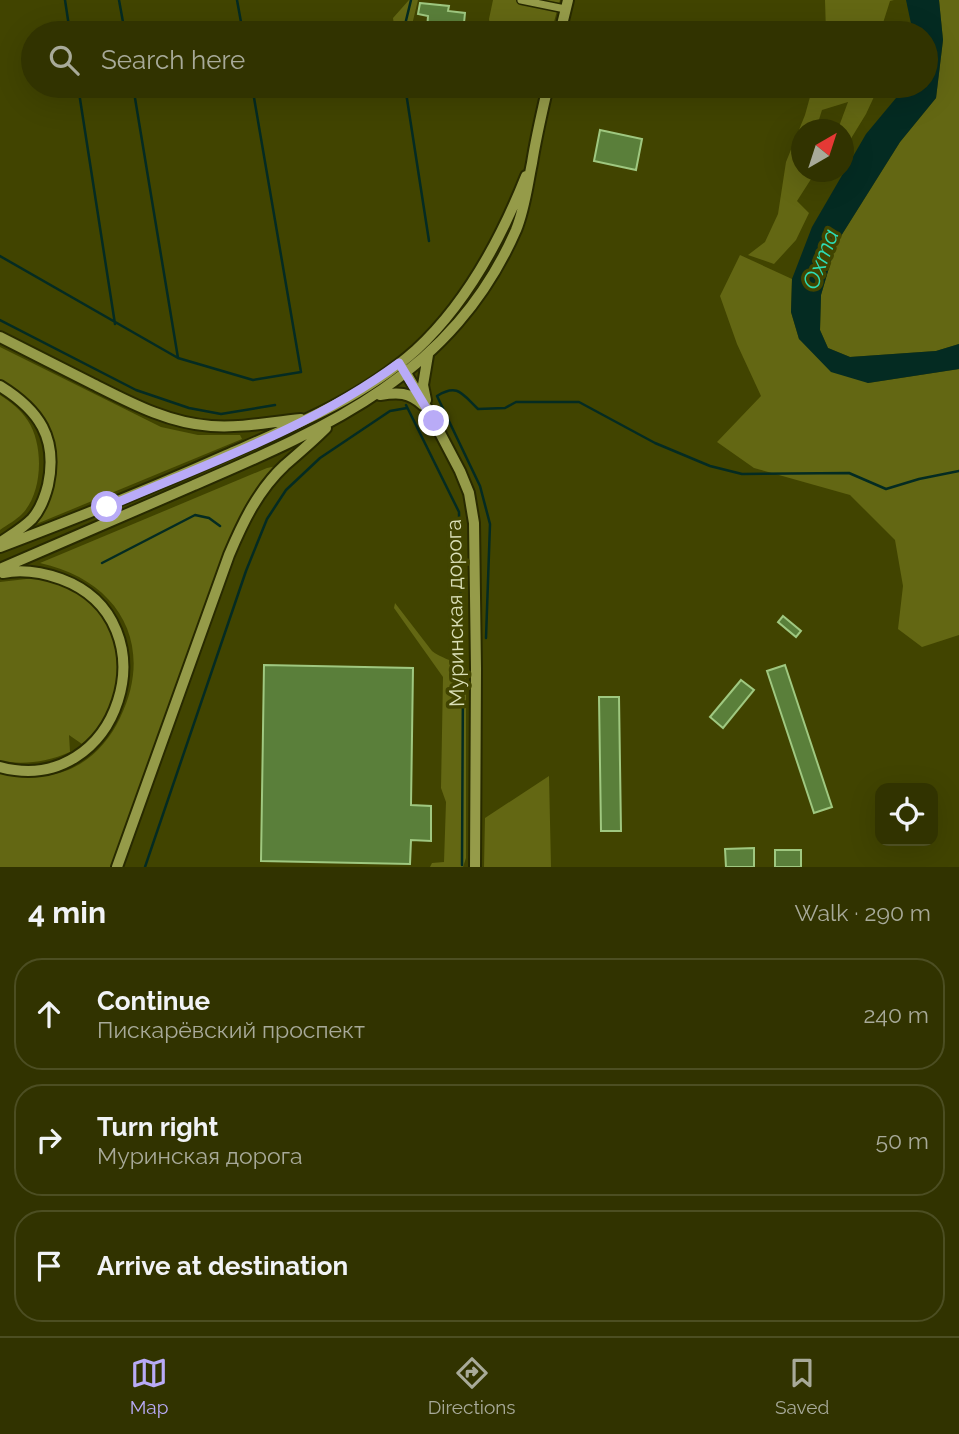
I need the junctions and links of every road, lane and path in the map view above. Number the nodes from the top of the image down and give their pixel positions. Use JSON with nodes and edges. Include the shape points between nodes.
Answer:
{"nodes":[{"id":1,"x":521,"y":0,"type":"edge"},
{"id":2,"x":567,"y":4,"type":"edge"},
{"id":3,"x":545,"y":98,"type":"edge"},
{"id":4,"x":531,"y":165,"type":"junction"},
{"id":5,"x":0,"y":337,"type":"edge"},
{"id":6,"x":428,"y":355,"type":"junction"},
{"id":7,"x":399,"y":363,"type":"junction"},
{"id":8,"x":407,"y":373,"type":"junction"},
{"id":9,"x":0,"y":386,"type":"edge"},
{"id":10,"x":374,"y":396,"type":"junction"},
{"id":11,"x":428,"y":410,"type":"junction"},
{"id":12,"x":311,"y":418,"type":"junction"},
{"id":13,"x":333,"y":420,"type":"junction"},
{"id":14,"x":0,"y":545,"type":"edge"},
{"id":15,"x":0,"y":571,"type":"edge"},
{"id":16,"x":0,"y":766,"type":"edge"},
{"id":17,"x":117,"y":867,"type":"edge"},
{"id":18,"x":475,"y":867,"type":"edge"}],
"edges":[{"from":1,"to":2,"type":"street"},
{"from":3,"to":4,"type":"street"},
{"from":4,"to":6,"type":"street","via":[[523,212],[494,272],[470,308]]},
{"from":4,"to":7,"type":"street","via":[[510,216],[466,290],[432,333]]},
{"from":5,"to":12,"type":"street","via":[[153,413],[185,423],[256,426]]},
{"from":6,"to":8,"type":"street"},
{"from":6,"to":11,"type":"street","via":[[423,385]]},
{"from":7,"to":8,"type":"street","name":"Муринская дорога"},
{"from":7,"to":12,"type":"street"},
{"from":8,"to":10,"type":"street"},
{"from":8,"to":11,"type":"street","name":"Муринская дорога"},
{"from":9,"to":14,"type":"street","via":[[21,399],[38,418],[51,458],[46,495],[39,509]]},
{"from":10,"to":11,"type":"street","via":[[407,394]]},
{"from":10,"to":13,"type":"street"},
{"from":11,"to":18,"type":"street","name":"Муринская дорога","via":[[460,471],[474,523]]},
{"from":12,"to":14,"type":"street","via":[[107,507]]},
{"from":13,"to":15,"type":"street"},
{"from":13,"to":17,"type":"street","via":[[283,467],[244,520]]},
{"from":15,"to":16,"type":"street","via":[[47,574],[91,595],[117,634],[125,659],[117,705],[98,739],[81,754],[46,769]]}]}
